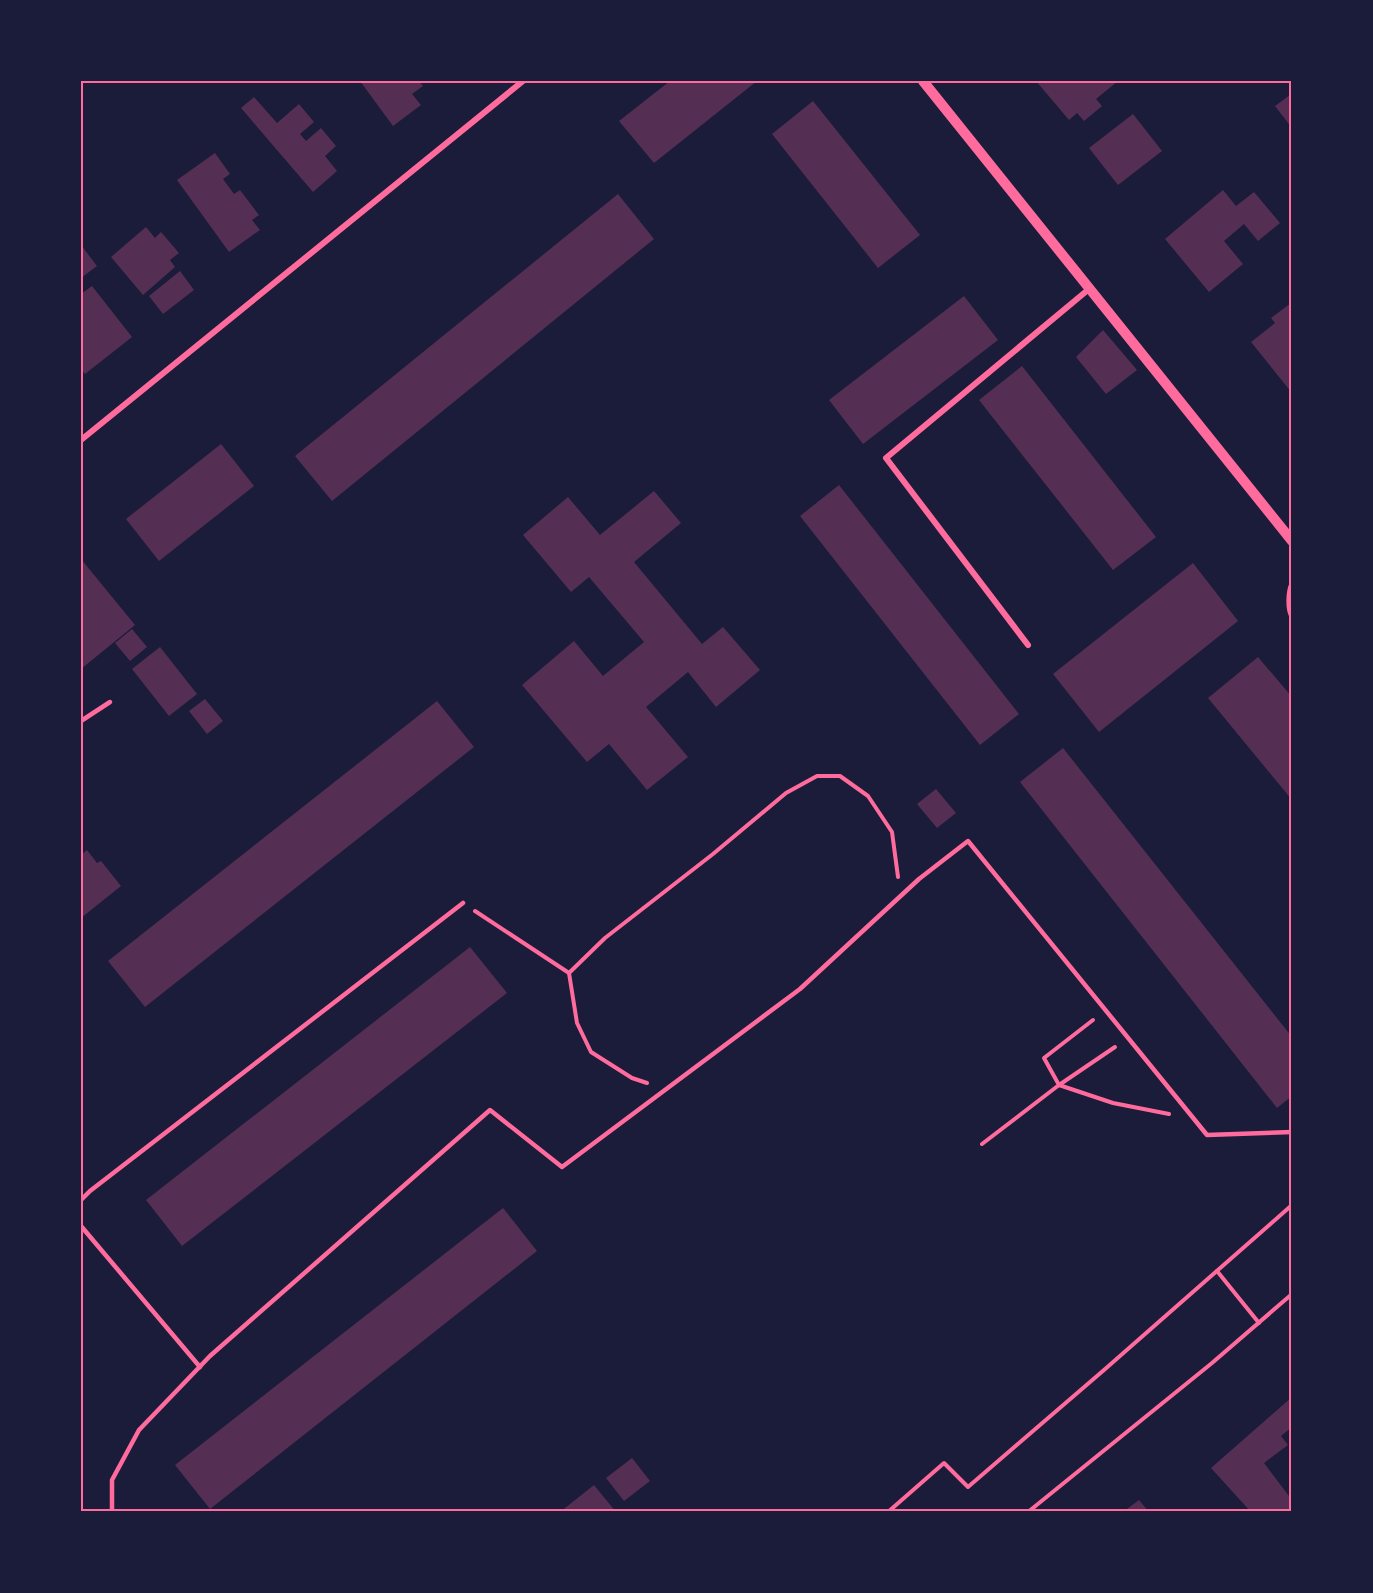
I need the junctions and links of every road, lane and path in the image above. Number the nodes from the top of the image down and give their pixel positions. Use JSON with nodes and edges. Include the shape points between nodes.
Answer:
{"nodes":[{"id":1,"x":523,"y":81,"type":"edge"},
{"id":2,"x":923,"y":81,"type":"edge"},
{"id":3,"x":1089,"y":289,"type":"junction"},
{"id":4,"x":81,"y":440,"type":"edge"},
{"id":5,"x":1292,"y":541,"type":"edge"},
{"id":6,"x":1292,"y":583,"type":"edge"},
{"id":7,"x":1292,"y":617,"type":"edge"},
{"id":8,"x":1028,"y":645,"type":"dead end"},
{"id":9,"x":110,"y":702,"type":"dead end"},
{"id":10,"x":81,"y":721,"type":"edge"},
{"id":11,"x":897,"y":900,"type":"junction"},
{"id":12,"x":463,"y":903,"type":"joint"},
{"id":13,"x":569,"y":973,"type":"junction"},
{"id":14,"x":1105,"y":1011,"type":"junction"},
{"id":15,"x":1128,"y":1038,"type":"junction"},
{"id":16,"x":1059,"y":1085,"type":"junction"},
{"id":17,"x":665,"y":1089,"type":"junction"},
{"id":18,"x":1193,"y":1118,"type":"junction"},
{"id":19,"x":1292,"y":1132,"type":"edge"},
{"id":20,"x":982,"y":1144,"type":"dead end"},
{"id":21,"x":81,"y":1200,"type":"edge"},
{"id":22,"x":1292,"y":1205,"type":"edge"},
{"id":23,"x":81,"y":1226,"type":"edge"},
{"id":24,"x":1217,"y":1271,"type":"junction"},
{"id":25,"x":1292,"y":1294,"type":"edge"},
{"id":26,"x":1259,"y":1323,"type":"junction"},
{"id":27,"x":200,"y":1367,"type":"junction"},
{"id":28,"x":112,"y":1512,"type":"edge"},
{"id":29,"x":888,"y":1512,"type":"edge"},
{"id":30,"x":1028,"y":1512,"type":"edge"}],
"edges":[{"from":1,"to":4,"type":"street"},
{"from":2,"to":3,"type":"street"},
{"from":3,"to":5,"type":"street"},
{"from":3,"to":8,"type":"street","via":[[886,458]]},
{"from":6,"to":7,"type":"lane"},
{"from":9,"to":10,"type":"lane"},
{"from":11,"to":13,"type":"path","via":[[898,869],[892,832],[868,795],[840,776],[817,777],[786,793],[605,938]]},
{"from":11,"to":14,"type":"lane","via":[[968,842]]},
{"from":11,"to":17,"type":"lane","via":[[800,989]]},
{"from":12,"to":13,"type":"path"},
{"from":12,"to":21,"type":"lane"},
{"from":13,"to":17,"type":"path","via":[[577,1023],[591,1052],[632,1078]]},
{"from":14,"to":15,"type":"lane"},
{"from":14,"to":16,"type":"path","via":[[1044,1058]]},
{"from":15,"to":16,"type":"path"},
{"from":15,"to":18,"type":"lane"},
{"from":16,"to":18,"type":"path","via":[[1113,1103]]},
{"from":16,"to":20,"type":"path"},
{"from":17,"to":27,"type":"lane","via":[[562,1167],[490,1110]]},
{"from":18,"to":19,"type":"lane","via":[[1207,1135]]},
{"from":22,"to":24,"type":"path"},
{"from":23,"to":27,"type":"lane"},
{"from":24,"to":26,"type":"path"},
{"from":24,"to":29,"type":"path","via":[[968,1487],[945,1462]]},
{"from":25,"to":26,"type":"path"},
{"from":26,"to":30,"type":"path"},
{"from":27,"to":28,"type":"lane","via":[[139,1430],[112,1480]]}]}
